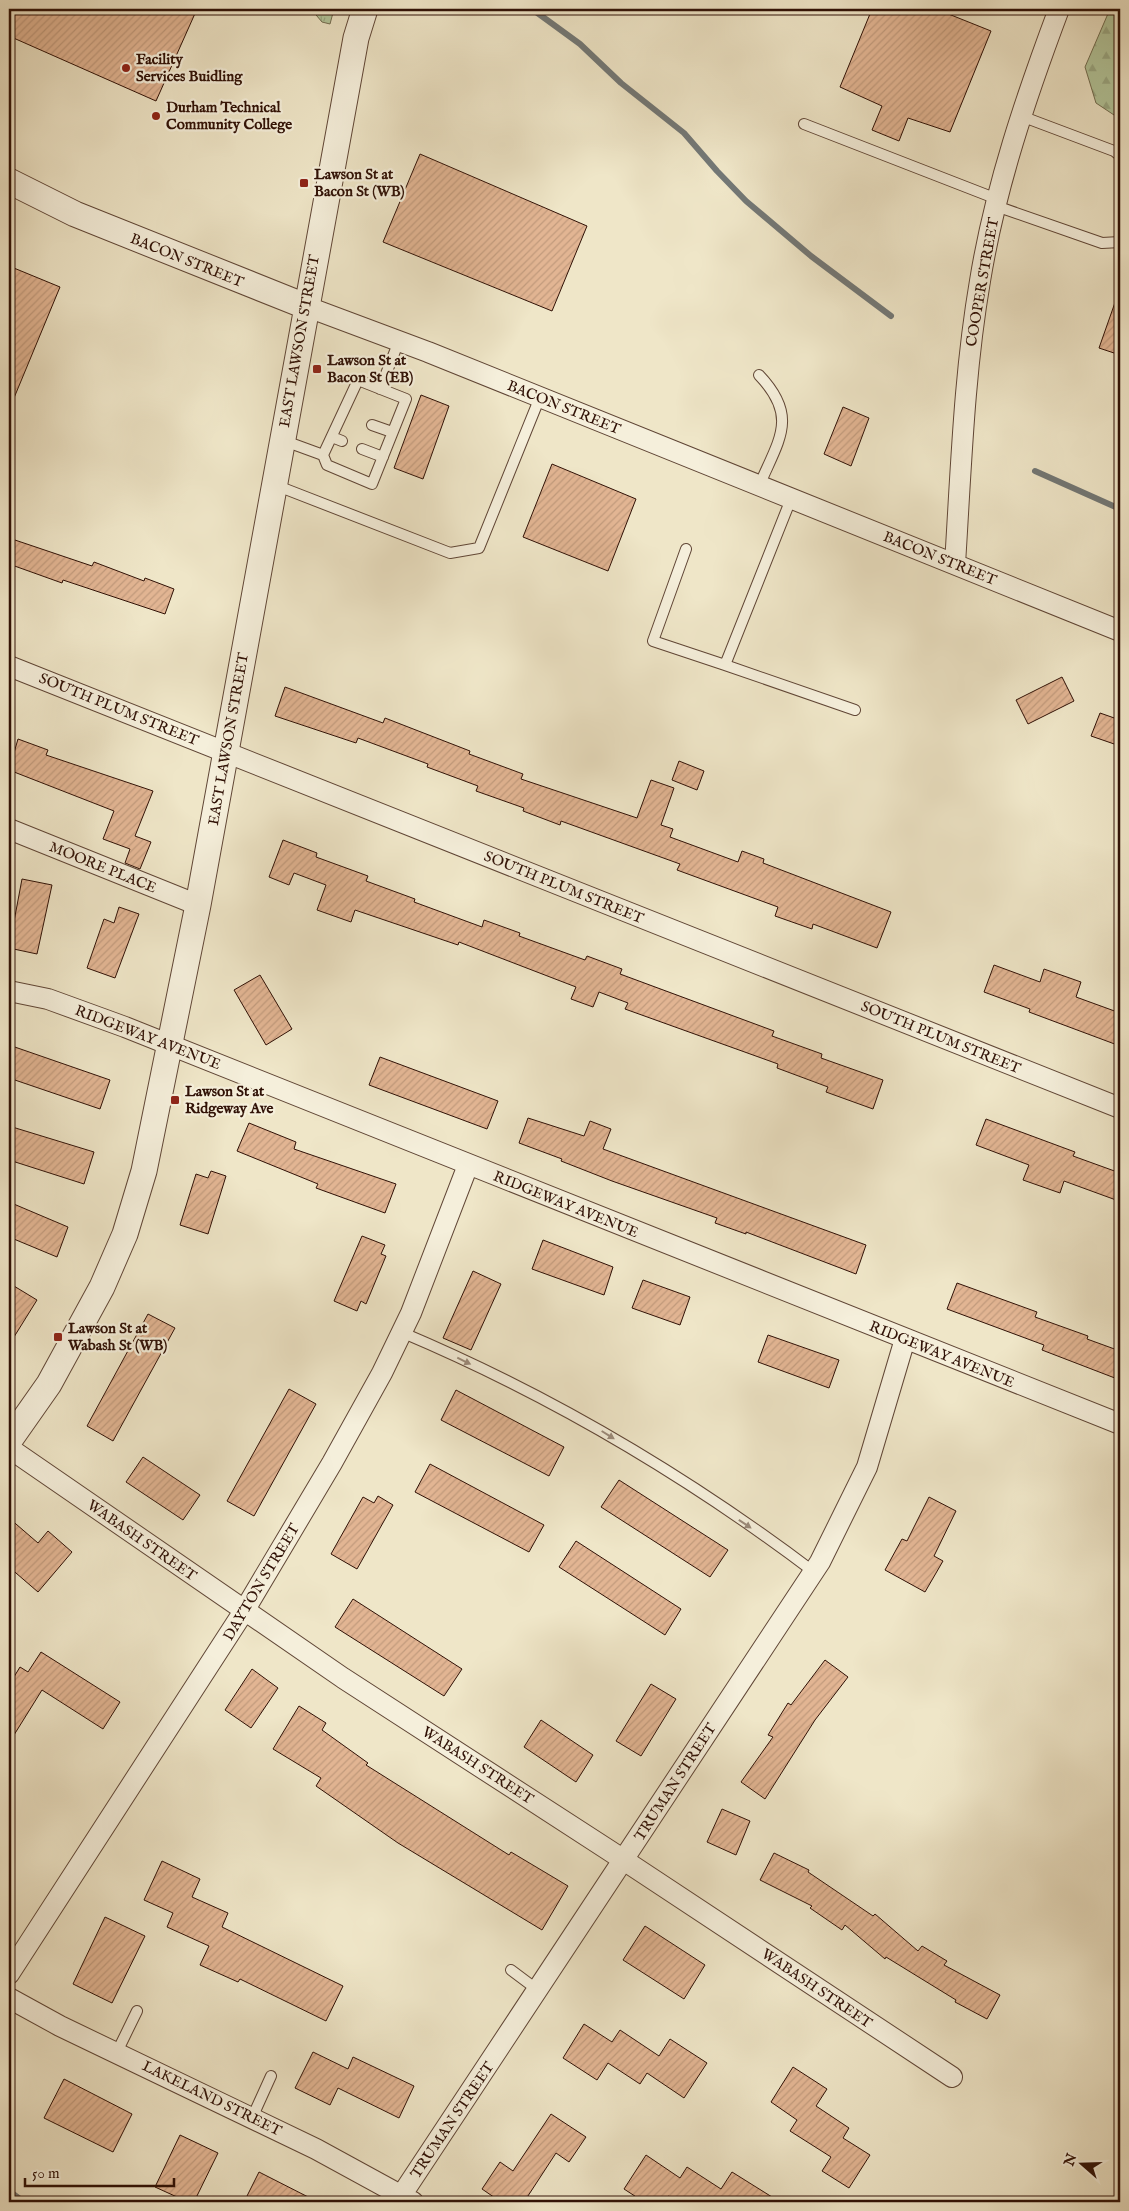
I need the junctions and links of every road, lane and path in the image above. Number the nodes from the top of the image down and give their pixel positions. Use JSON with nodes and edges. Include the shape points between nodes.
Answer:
{"nodes":[{"id":1,"x":365,"y":9,"type":"edge"},
{"id":2,"x":1059,"y":9,"type":"edge"},
{"id":3,"x":1021,"y":116,"type":"junction"},
{"id":4,"x":804,"y":124,"type":"dead end"},
{"id":5,"x":1120,"y":156,"type":"edge"},
{"id":6,"x":9,"y":181,"type":"edge"},
{"id":7,"x":997,"y":202,"type":"junction"},
{"id":8,"x":1120,"y":242,"type":"edge"},
{"id":9,"x":305,"y":306,"type":"junction"},
{"id":10,"x":398,"y":341,"type":"junction"},
{"id":11,"x":759,"y":375,"type":"dead end"},
{"id":12,"x":380,"y":389,"type":"junction"},
{"id":13,"x":540,"y":397,"type":"junction"},
{"id":14,"x":372,"y":425,"type":"dead end"},
{"id":15,"x":392,"y":432,"type":"junction"},
{"id":16,"x":281,"y":439,"type":"junction"},
{"id":17,"x":362,"y":448,"type":"dead end"},
{"id":18,"x":323,"y":456,"type":"junction"},
{"id":19,"x":383,"y":457,"type":"junction"},
{"id":20,"x":273,"y":484,"type":"junction"},
{"id":21,"x":760,"y":486,"type":"junction"},
{"id":22,"x":791,"y":499,"type":"junction"},
{"id":23,"x":686,"y":549,"type":"dead end"},
{"id":24,"x":955,"y":564,"type":"junction"},
{"id":25,"x":1120,"y":631,"type":"edge"},
{"id":26,"x":725,"y":665,"type":"junction"},
{"id":27,"x":9,"y":666,"type":"edge"},
{"id":28,"x":854,"y":710,"type":"dead end"},
{"id":29,"x":225,"y":752,"type":"junction"},
{"id":30,"x":9,"y":829,"type":"edge"},
{"id":31,"x":198,"y":905,"type":"junction"},
{"id":32,"x":9,"y":991,"type":"edge"},
{"id":33,"x":170,"y":1045,"type":"junction"},
{"id":34,"x":1120,"y":1108,"type":"edge"},
{"id":35,"x":468,"y":1165,"type":"junction"},
{"id":36,"x":402,"y":1332,"type":"junction"},
{"id":37,"x":905,"y":1340,"type":"junction"},
{"id":38,"x":1120,"y":1424,"type":"edge"},
{"id":39,"x":9,"y":1441,"type":"edge"},
{"id":40,"x":9,"y":1448,"type":"edge"},
{"id":41,"x":814,"y":1572,"type":"junction"},
{"id":42,"x":244,"y":1612,"type":"junction"},
{"id":43,"x":623,"y":1860,"type":"junction"},
{"id":44,"x":511,"y":1970,"type":"dead end"},
{"id":45,"x":9,"y":1974,"type":"edge"},
{"id":46,"x":539,"y":1991,"type":"junction"},
{"id":47,"x":9,"y":1998,"type":"edge"},
{"id":48,"x":137,"y":2011,"type":"dead end"},
{"id":49,"x":116,"y":2052,"type":"junction"},
{"id":50,"x":271,"y":2076,"type":"dead end"},
{"id":51,"x":952,"y":2077,"type":"dead end"},
{"id":52,"x":252,"y":2118,"type":"junction"},
{"id":53,"x":404,"y":2200,"type":"edge"}],
"edges":[{"from":1,"to":9,"type":"street","name":"EAST LAWSON STREET","via":[[356,38]]},
{"from":2,"to":3,"type":"street","name":"COOPER STREET"},
{"from":3,"to":5,"type":"lane"},
{"from":3,"to":7,"type":"street","name":"COOPER STREET"},
{"from":4,"to":7,"type":"lane"},
{"from":6,"to":9,"type":"street","name":"BACON STREET","via":[[75,214]]},
{"from":7,"to":8,"type":"lane","via":[[1102,243]]},
{"from":7,"to":24,"type":"street","name":"COOPER STREET","via":[[980,280],[969,360]]},
{"from":9,"to":10,"type":"street","name":"BACON STREET"},
{"from":9,"to":16,"type":"street","name":"EAST LAWSON STREET"},
{"from":10,"to":12,"type":"lane"},
{"from":10,"to":13,"type":"street","name":"BACON STREET"},
{"from":11,"to":21,"type":"lane","via":[[774,390],[784,414],[780,438]]},
{"from":12,"to":15,"type":"lane","via":[[406,399]]},
{"from":12,"to":18,"type":"lane","via":[[358,380],[337,439]]},
{"from":13,"to":20,"type":"lane","via":[[479,548],[450,552]]},
{"from":13,"to":21,"type":"street","name":"BACON STREET"},
{"from":14,"to":15,"type":"lane"},
{"from":15,"to":19,"type":"lane"},
{"from":16,"to":18,"type":"lane"},
{"from":16,"to":20,"type":"street","name":"EAST LAWSON STREET"},
{"from":17,"to":19,"type":"lane"},
{"from":18,"to":19,"type":"lane","via":[[327,465],[372,484]]},
{"from":20,"to":29,"type":"street","name":"EAST LAWSON STREET"},
{"from":21,"to":22,"type":"street","name":"BACON STREET"},
{"from":22,"to":24,"type":"street","name":"BACON STREET"},
{"from":22,"to":26,"type":"lane"},
{"from":23,"to":26,"type":"lane","via":[[653,641]]},
{"from":24,"to":25,"type":"street","name":"BACON STREET"},
{"from":26,"to":28,"type":"lane"},
{"from":27,"to":29,"type":"street","name":"SOUTH PLUM STREET"},
{"from":29,"to":31,"type":"street","name":"EAST LAWSON STREET"},
{"from":29,"to":34,"type":"street","name":"SOUTH PLUM STREET"},
{"from":30,"to":31,"type":"street","name":"MOORE PLACE"},
{"from":31,"to":33,"type":"street","name":"EAST LAWSON STREET"},
{"from":32,"to":33,"type":"street","name":"RIDGEWAY AVENUE","via":[[48,999]]},
{"from":33,"to":35,"type":"street","name":"RIDGEWAY AVENUE"},
{"from":33,"to":39,"type":"street","name":"EAST LAWSON STREET","via":[[144,1170],[124,1234],[78,1335]]},
{"from":35,"to":36,"type":"street","name":"DAYTON STREET"},
{"from":35,"to":37,"type":"street","name":"RIDGEWAY AVENUE"},
{"from":36,"to":41,"type":"lane","one_way":true,"via":[[581,1419],[691,1487]]},
{"from":36,"to":42,"type":"street","name":"DAYTON STREET","via":[[332,1463]]},
{"from":37,"to":38,"type":"street","name":"RIDGEWAY AVENUE"},
{"from":37,"to":41,"type":"street","name":"TRUMAN STREET","via":[[868,1468]]},
{"from":40,"to":42,"type":"street","name":"WABASH STREET"},
{"from":41,"to":43,"type":"street","name":"TRUMAN STREET"},
{"from":42,"to":43,"type":"street","name":"WABASH STREET"},
{"from":42,"to":45,"type":"street","name":"DAYTON STREET"},
{"from":43,"to":46,"type":"street","name":"TRUMAN STREET"},
{"from":43,"to":51,"type":"street","name":"WABASH STREET"},
{"from":44,"to":46,"type":"lane"},
{"from":46,"to":53,"type":"street","name":"TRUMAN STREET"},
{"from":47,"to":49,"type":"street","name":"LAKELAND STREET"},
{"from":48,"to":49,"type":"lane"},
{"from":49,"to":52,"type":"street","name":"LAKELAND STREET"},
{"from":50,"to":52,"type":"lane"},
{"from":52,"to":53,"type":"street","name":"LAKELAND STREET"}]}
